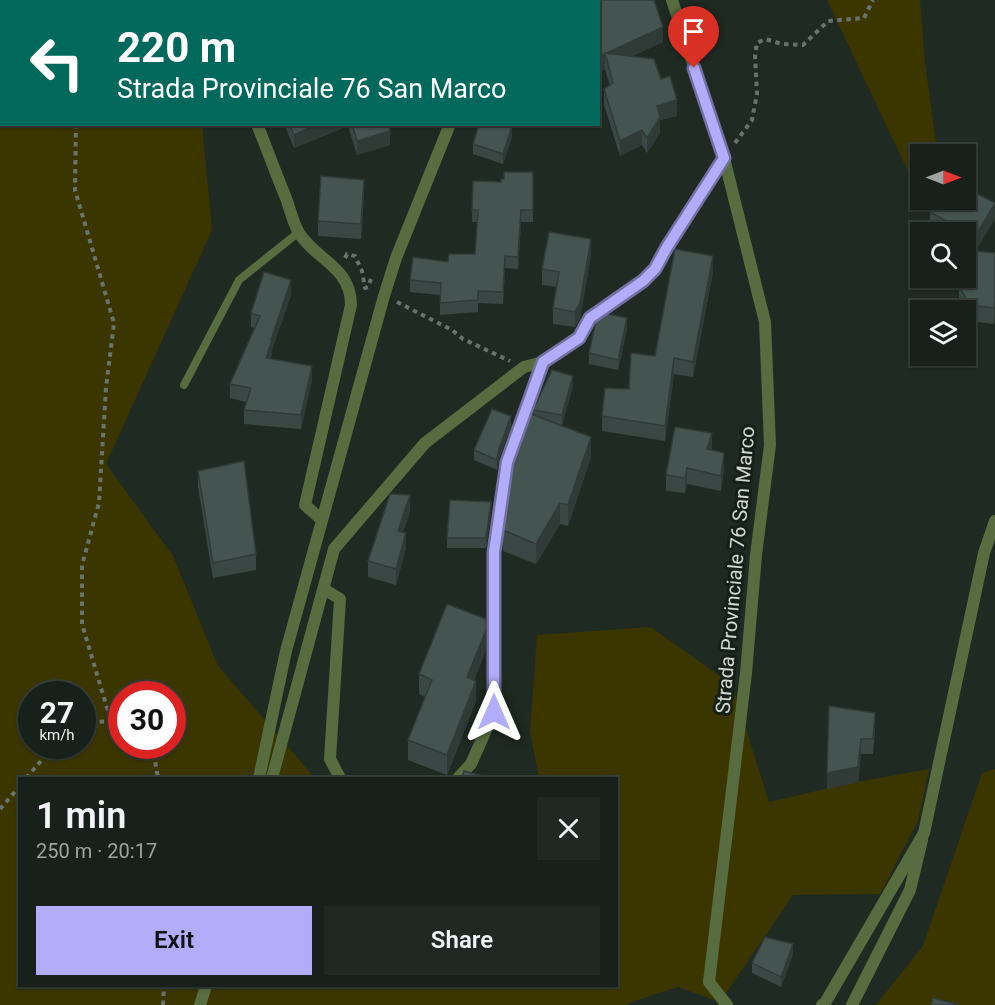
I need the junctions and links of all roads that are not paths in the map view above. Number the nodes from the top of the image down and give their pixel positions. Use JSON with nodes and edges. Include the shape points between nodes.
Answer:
{"nodes":[{"id":1,"x":672,"y":0,"type":"edge"},
{"id":2,"x":258,"y":126,"type":"edge"},
{"id":3,"x":449,"y":126,"type":"edge"},
{"id":4,"x":724,"y":158,"type":"junction"},
{"id":5,"x":299,"y":232,"type":"junction"},
{"id":6,"x":543,"y":362,"type":"junction"},
{"id":7,"x":184,"y":384,"type":"dead end"},
{"id":8,"x":322,"y":520,"type":"junction"},
{"id":9,"x":995,"y":520,"type":"edge"},
{"id":10,"x":324,"y":589,"type":"junction"},
{"id":11,"x":259,"y":777,"type":"edge"},
{"id":12,"x":272,"y":777,"type":"edge"},
{"id":13,"x":339,"y":777,"type":"edge"},
{"id":14,"x":459,"y":777,"type":"edge"},
{"id":15,"x":924,"y":832,"type":"junction"},
{"id":16,"x":206,"y":987,"type":"edge"},
{"id":17,"x":200,"y":1005,"type":"edge"},
{"id":18,"x":727,"y":1005,"type":"edge"},
{"id":19,"x":822,"y":1005,"type":"edge"},
{"id":20,"x":852,"y":1005,"type":"edge"}],
"edges":[{"from":1,"to":4,"type":"street","name":"Strada Provinciale 76 San Marco"},
{"from":2,"to":5,"type":"street"},
{"from":3,"to":8,"type":"street","via":[[396,258]]},
{"from":4,"to":6,"type":"street","via":[[655,269],[590,318],[579,338]]},
{"from":4,"to":18,"type":"street","name":"Strada Provinciale 76 San Marco","via":[[765,322],[770,445],[709,982]]},
{"from":5,"to":7,"type":"lane","via":[[239,280]]},
{"from":5,"to":8,"type":"street","via":[[339,272],[350,291],[351,305],[305,505]]},
{"from":6,"to":10,"type":"street","via":[[524,367],[425,442],[334,549]]},
{"from":6,"to":14,"type":"street","via":[[507,462],[494,552],[494,712],[471,764]]},
{"from":8,"to":11,"type":"street","via":[[286,651]]},
{"from":9,"to":15,"type":"street","via":[[984,554]]},
{"from":10,"to":12,"type":"street"},
{"from":10,"to":13,"type":"street","via":[[340,599],[330,759]]},
{"from":15,"to":19,"type":"street"},
{"from":15,"to":20,"type":"street","via":[[910,890]]},
{"from":16,"to":17,"type":"street"}]}
